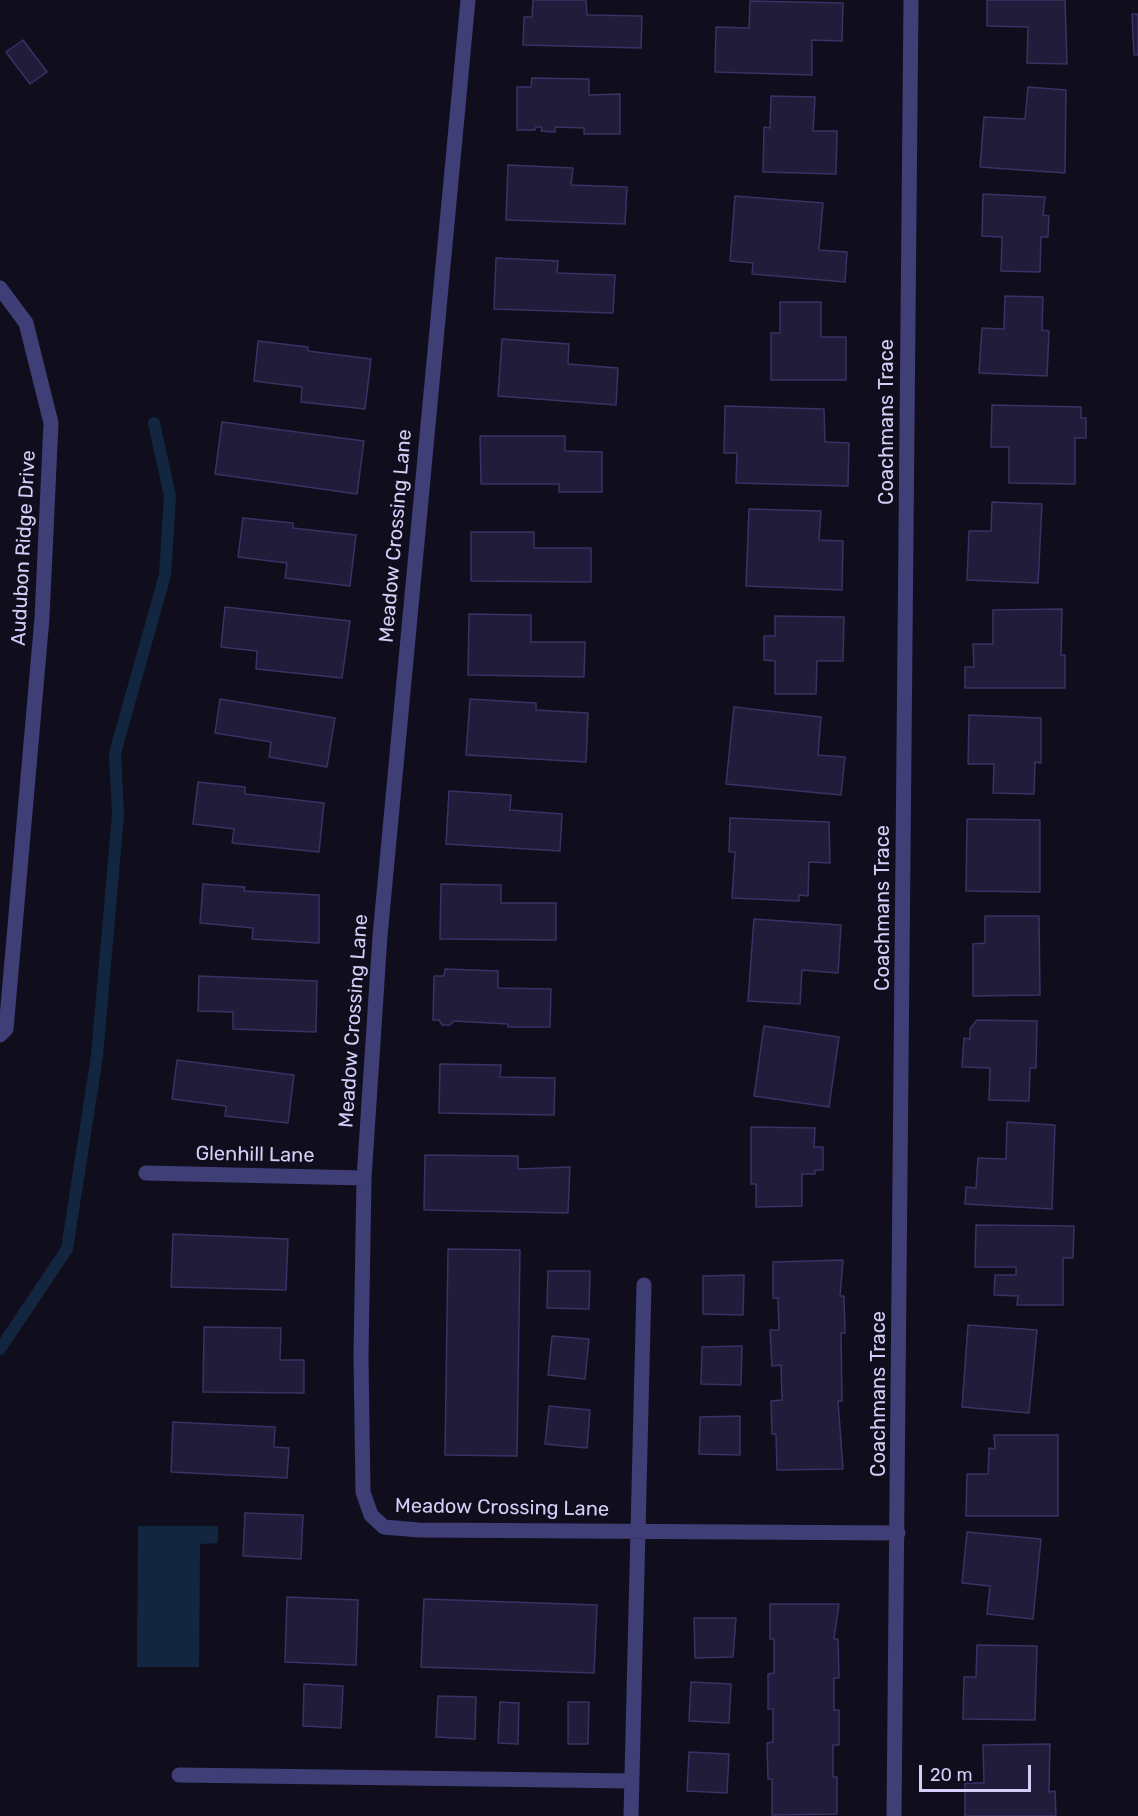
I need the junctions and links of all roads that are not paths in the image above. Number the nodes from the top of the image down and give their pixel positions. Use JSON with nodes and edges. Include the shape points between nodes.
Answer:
{"nodes":[{"id":1,"x":468,"y":0,"type":"edge"},
{"id":2,"x":911,"y":0,"type":"edge"},
{"id":3,"x":0,"y":288,"type":"edge"},
{"id":4,"x":0,"y":1035,"type":"edge"},
{"id":5,"x":146,"y":1173,"type":"dead end"},
{"id":6,"x":364,"y":1178,"type":"junction"},
{"id":7,"x":644,"y":1285,"type":"dead end"},
{"id":8,"x":639,"y":1531,"type":"junction"},
{"id":9,"x":898,"y":1533,"type":"junction"},
{"id":10,"x":179,"y":1775,"type":"dead end"},
{"id":11,"x":632,"y":1780,"type":"junction"},
{"id":12,"x":631,"y":1816,"type":"edge"},
{"id":13,"x":894,"y":1816,"type":"edge"}],
"edges":[{"from":1,"to":6,"type":"street","name":"Meadow Crossing Lane","via":[[382,912]]},
{"from":2,"to":9,"type":"street","name":"Coachmans Trace"},
{"from":3,"to":4,"type":"street","name":"Audubon Ridge Drive","via":[[26,322],[51,423],[42,618],[6,1029]]},
{"from":5,"to":6,"type":"street","name":"Glenhill Lane"},
{"from":6,"to":8,"type":"street","name":"Meadow Crossing Lane","via":[[363,1492],[371,1515],[384,1527],[419,1530]]},
{"from":7,"to":8,"type":"street"},
{"from":8,"to":9,"type":"street","name":"Meadow Crossing Lane"},
{"from":8,"to":11,"type":"street"},
{"from":9,"to":13,"type":"street","name":"Coachmans Trace"},
{"from":10,"to":11,"type":"street"},
{"from":11,"to":12,"type":"street"}]}
